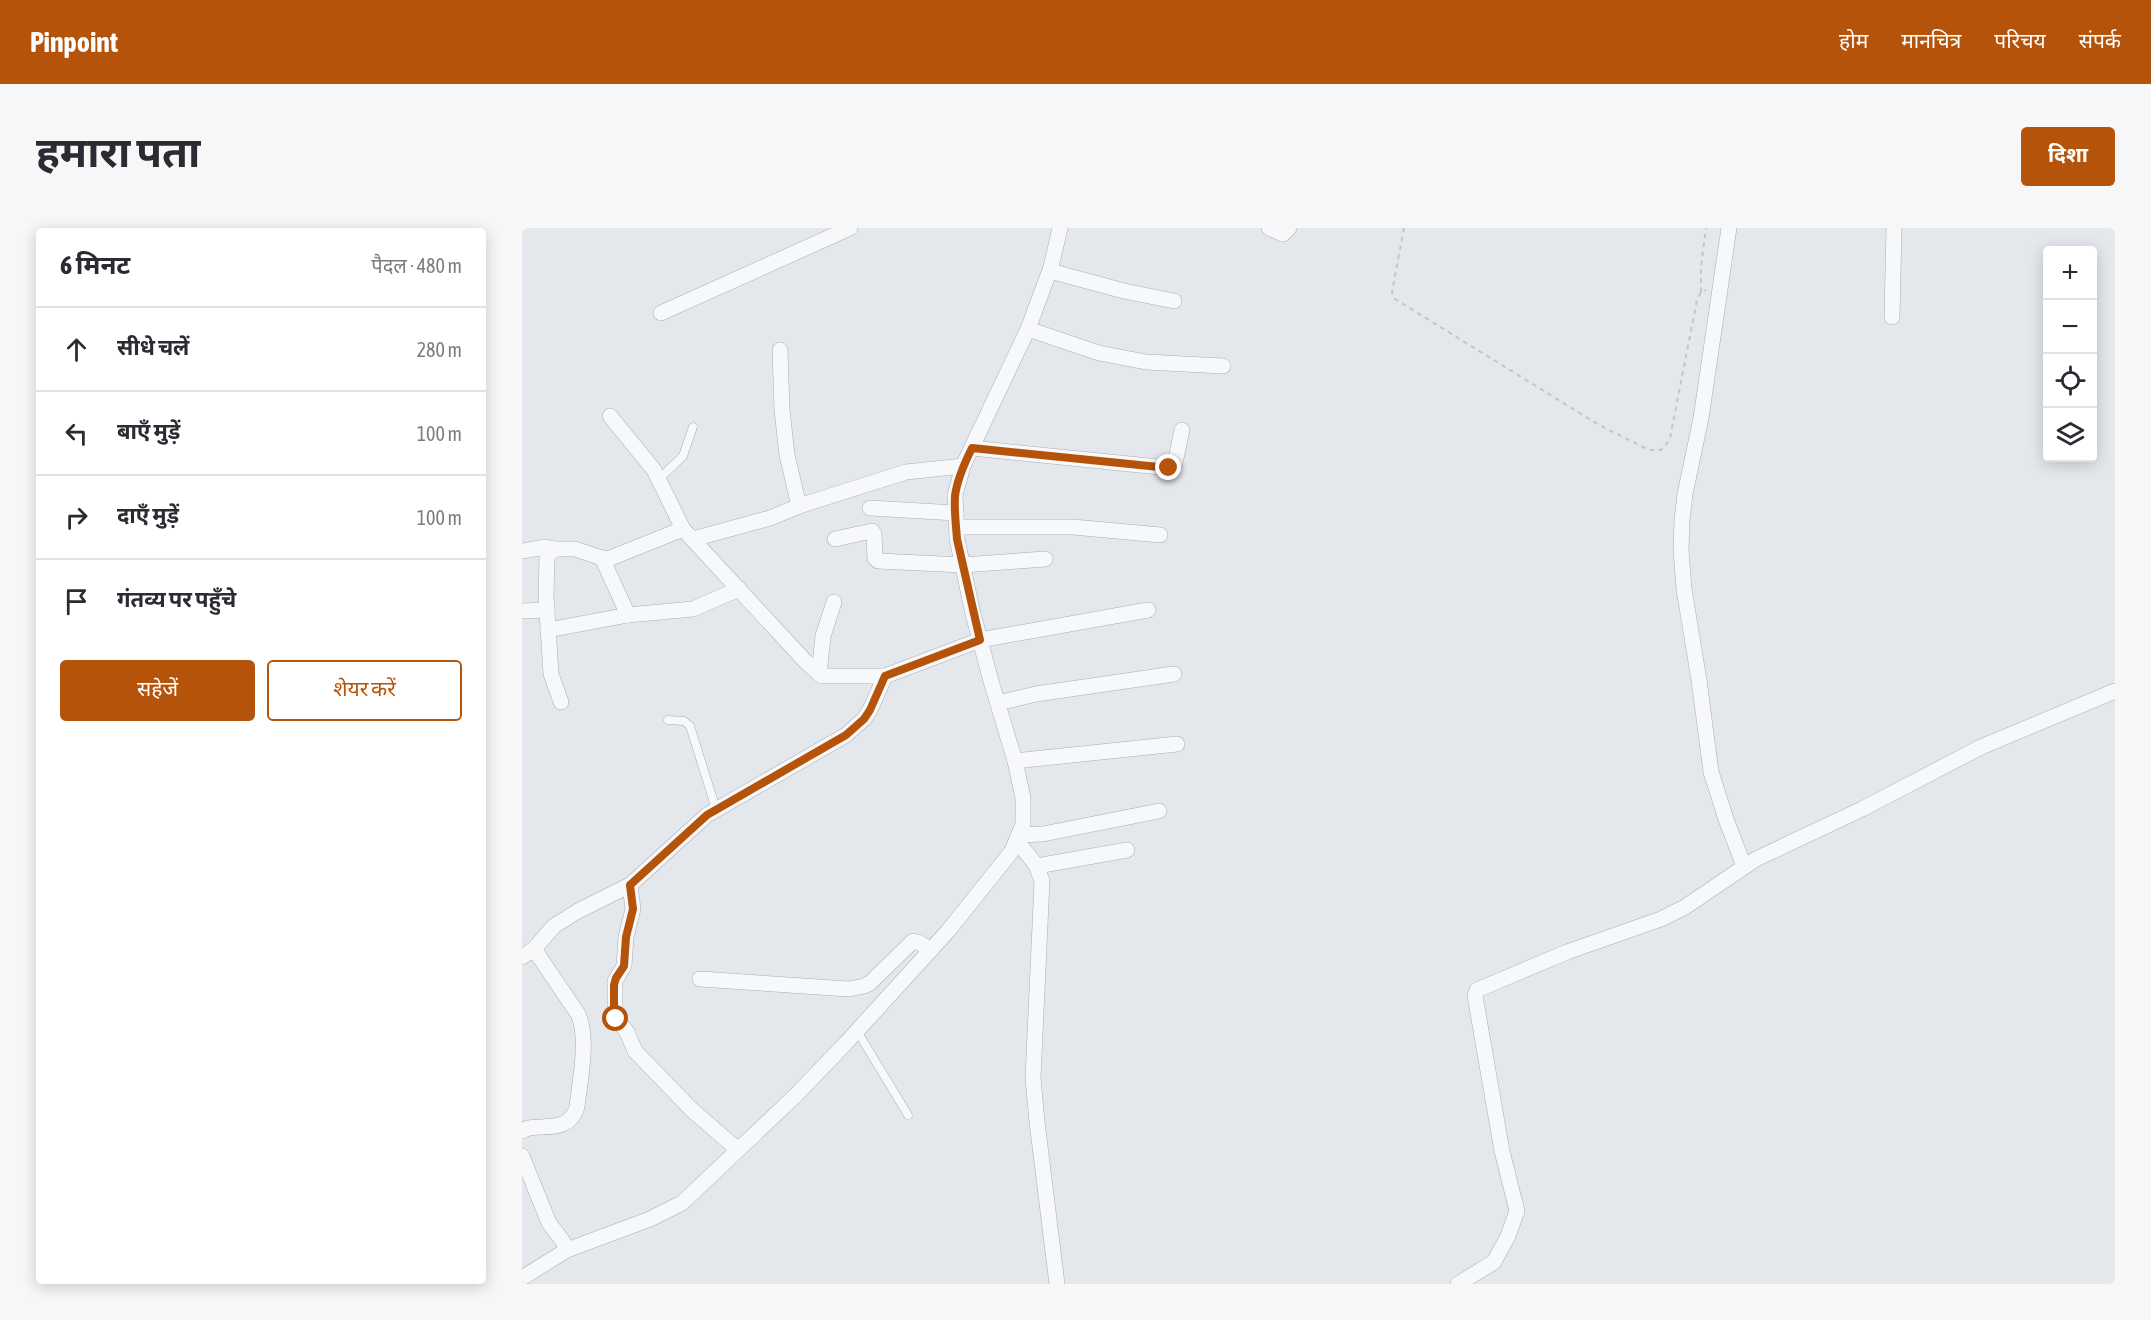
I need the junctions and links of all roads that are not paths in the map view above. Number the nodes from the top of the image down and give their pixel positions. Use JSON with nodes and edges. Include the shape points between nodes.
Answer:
{"nodes":[{"id":1,"x":850,"y":228,"type":"edge"},
{"id":2,"x":1060,"y":228,"type":"edge"},
{"id":3,"x":1269,"y":228,"type":"edge"},
{"id":4,"x":1289,"y":228,"type":"edge"},
{"id":5,"x":1729,"y":228,"type":"edge"},
{"id":6,"x":1894,"y":228,"type":"edge"},
{"id":7,"x":1050,"y":271,"type":"junction"},
{"id":8,"x":1174,"y":302,"type":"dead end"},
{"id":9,"x":662,"y":313,"type":"dead end"},
{"id":10,"x":1892,"y":317,"type":"dead end"},
{"id":11,"x":1028,"y":329,"type":"junction"},
{"id":12,"x":780,"y":350,"type":"dead end"},
{"id":13,"x":1223,"y":366,"type":"dead end"},
{"id":14,"x":610,"y":416,"type":"dead end"},
{"id":15,"x":693,"y":427,"type":"dead end"},
{"id":16,"x":1182,"y":430,"type":"dead end"},
{"id":17,"x":972,"y":448,"type":"junction"},
{"id":18,"x":963,"y":466,"type":"junction"},
{"id":19,"x":659,"y":479,"type":"junction"},
{"id":20,"x":799,"y":506,"type":"junction"},
{"id":21,"x":870,"y":508,"type":"dead end"},
{"id":22,"x":956,"y":520,"type":"junction"},
{"id":23,"x":688,"y":534,"type":"junction"},
{"id":24,"x":1160,"y":535,"type":"dead end"},
{"id":25,"x":835,"y":539,"type":"dead end"},
{"id":26,"x":555,"y":549,"type":"junction"},
{"id":27,"x":522,"y":551,"type":"edge"},
{"id":28,"x":602,"y":558,"type":"junction"},
{"id":29,"x":1045,"y":559,"type":"dead end"},
{"id":30,"x":963,"y":565,"type":"junction"},
{"id":31,"x":738,"y":589,"type":"junction"},
{"id":32,"x":834,"y":602,"type":"dead end"},
{"id":33,"x":547,"y":610,"type":"junction"},
{"id":34,"x":1148,"y":610,"type":"dead end"},
{"id":35,"x":522,"y":611,"type":"edge"},
{"id":36,"x":628,"y":615,"type":"junction"},
{"id":37,"x":548,"y":630,"type":"junction"},
{"id":38,"x":980,"y":640,"type":"junction"},
{"id":39,"x":819,"y":674,"type":"junction"},
{"id":40,"x":1174,"y":674,"type":"dead end"},
{"id":41,"x":885,"y":676,"type":"junction"},
{"id":42,"x":2115,"y":691,"type":"edge"},
{"id":43,"x":561,"y":702,"type":"dead end"},
{"id":44,"x":998,"y":704,"type":"junction"},
{"id":45,"x":668,"y":720,"type":"dead end"},
{"id":46,"x":1177,"y":744,"type":"dead end"},
{"id":47,"x":1015,"y":761,"type":"junction"},
{"id":48,"x":716,"y":809,"type":"junction"},
{"id":49,"x":1159,"y":811,"type":"dead end"},
{"id":50,"x":1018,"y":838,"type":"junction"},
{"id":51,"x":1127,"y":850,"type":"dead end"},
{"id":52,"x":1037,"y":866,"type":"junction"},
{"id":53,"x":1744,"y":866,"type":"junction"},
{"id":54,"x":630,"y":885,"type":"junction"},
{"id":55,"x":931,"y":950,"type":"junction"},
{"id":56,"x":528,"y":953,"type":"edge"},
{"id":57,"x":700,"y":979,"type":"dead end"},
{"id":58,"x":857,"y":1031,"type":"junction"},
{"id":59,"x":908,"y":1115,"type":"dead end"},
{"id":60,"x":522,"y":1131,"type":"edge"},
{"id":61,"x":737,"y":1149,"type":"junction"},
{"id":62,"x":522,"y":1156,"type":"edge"},
{"id":63,"x":567,"y":1250,"type":"junction"},
{"id":64,"x":522,"y":1278,"type":"edge"},
{"id":65,"x":1057,"y":1284,"type":"edge"},
{"id":66,"x":1458,"y":1284,"type":"edge"}],
"edges":[{"from":1,"to":9,"type":"street"},
{"from":2,"to":7,"type":"street"},
{"from":3,"to":4,"type":"street","via":[[1283,234]]},
{"from":5,"to":53,"type":"street","via":[[1701,418],[1685,494],[1682,561],[1711,772]]},
{"from":6,"to":10,"type":"street"},
{"from":7,"to":8,"type":"street"},
{"from":7,"to":11,"type":"street"},
{"from":11,"to":13,"type":"street","via":[[1099,353],[1146,362]]},
{"from":11,"to":17,"type":"street"},
{"from":12,"to":20,"type":"street","via":[[786,444]]},
{"from":14,"to":19,"type":"street"},
{"from":15,"to":19,"type":"lane","via":[[683,456]]},
{"from":16,"to":17,"type":"street","via":[[1175,463],[1169,468]]},
{"from":17,"to":18,"type":"street"},
{"from":18,"to":20,"type":"street","via":[[906,472]]},
{"from":18,"to":22,"type":"street","via":[[955,495]]},
{"from":19,"to":23,"type":"street"},
{"from":20,"to":23,"type":"street","via":[[770,518]]},
{"from":21,"to":22,"type":"street"},
{"from":22,"to":24,"type":"street"},
{"from":22,"to":30,"type":"street"},
{"from":23,"to":28,"type":"street"},
{"from":23,"to":31,"type":"street"},
{"from":25,"to":30,"type":"street","via":[[872,531],[877,560]]},
{"from":26,"to":27,"type":"street"},
{"from":26,"to":28,"type":"street","via":[[575,549]]},
{"from":26,"to":33,"type":"street","via":[[547,556]]},
{"from":28,"to":36,"type":"street"},
{"from":29,"to":30,"type":"street"},
{"from":30,"to":38,"type":"street"},
{"from":31,"to":36,"type":"street","via":[[693,609]]},
{"from":31,"to":39,"type":"street"},
{"from":32,"to":39,"type":"street","via":[[823,636]]},
{"from":33,"to":35,"type":"street"},
{"from":33,"to":37,"type":"street"},
{"from":34,"to":38,"type":"street"},
{"from":36,"to":37,"type":"street"},
{"from":37,"to":43,"type":"street","via":[[551,674]]},
{"from":38,"to":41,"type":"street"},
{"from":38,"to":44,"type":"street"},
{"from":39,"to":41,"type":"street"},
{"from":40,"to":44,"type":"street","via":[[1036,693]]},
{"from":41,"to":48,"type":"street","via":[[870,710],[846,735]]},
{"from":42,"to":53,"type":"street","via":[[1981,747]]},
{"from":44,"to":47,"type":"street"},
{"from":45,"to":48,"type":"lane","via":[[684,721],[690,726]]},
{"from":46,"to":47,"type":"street"},
{"from":47,"to":50,"type":"street","via":[[1024,812]]},
{"from":48,"to":54,"type":"street"},
{"from":49,"to":50,"type":"street"},
{"from":50,"to":52,"type":"street"},
{"from":50,"to":55,"type":"street","via":[[1004,863]]},
{"from":51,"to":52,"type":"street"},
{"from":52,"to":65,"type":"street","via":[[1042,881],[1034,1100]]},
{"from":53,"to":66,"type":"street","via":[[1661,919],[1567,952],[1476,991],[1502,1151],[1517,1211],[1494,1262]]},
{"from":54,"to":56,"type":"street","via":[[554,926]]},
{"from":54,"to":61,"type":"street","via":[[633,909],[624,966],[615,981],[615,1017],[635,1051],[692,1110]]},
{"from":55,"to":57,"type":"street","via":[[911,942],[870,983],[849,989]]},
{"from":55,"to":58,"type":"street"},
{"from":56,"to":60,"type":"street","via":[[578,1014],[583,1041],[574,1116],[551,1127]]},
{"from":58,"to":59,"type":"lane"},
{"from":58,"to":61,"type":"street"},
{"from":61,"to":63,"type":"street","via":[[682,1203]]},
{"from":62,"to":63,"type":"street","via":[[549,1222]]},
{"from":63,"to":64,"type":"street"}]}
